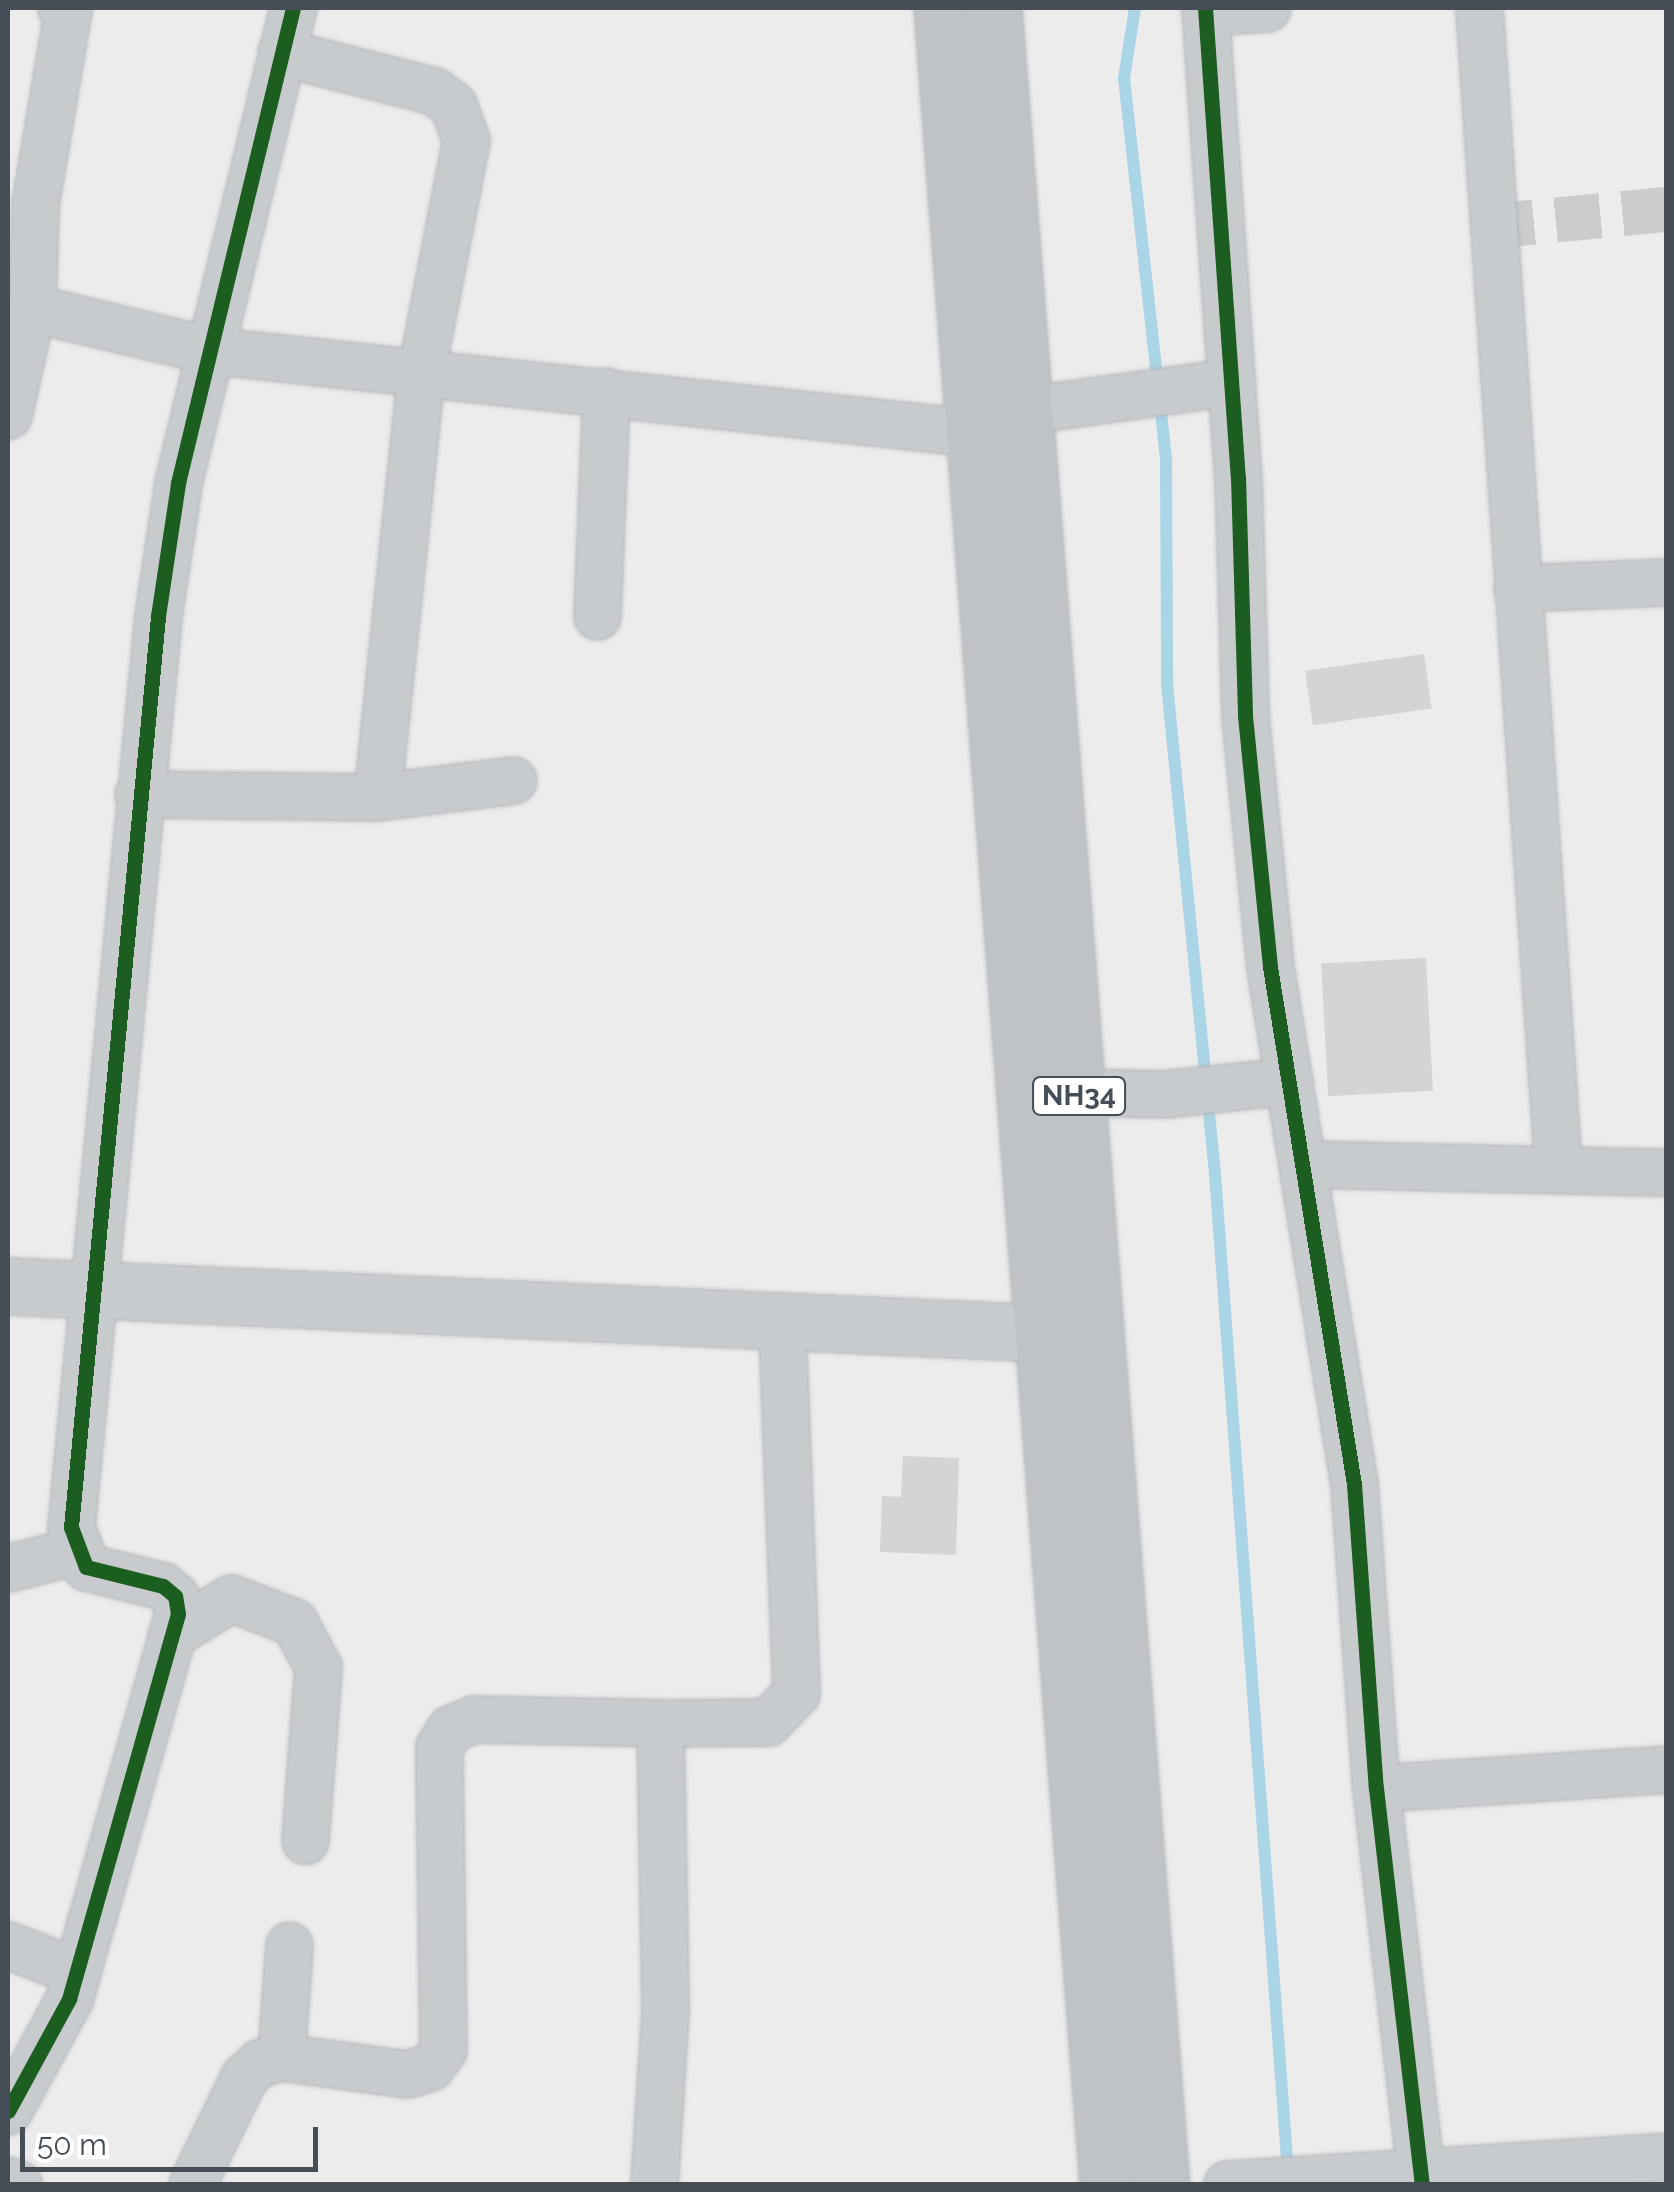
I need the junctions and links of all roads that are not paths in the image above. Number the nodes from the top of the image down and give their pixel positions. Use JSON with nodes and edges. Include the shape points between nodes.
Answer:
{"nodes":[{"id":1,"x":66,"y":8,"type":"edge"},
{"id":2,"x":293,"y":8,"type":"edge"},
{"id":3,"x":942,"y":8,"type":"edge"},
{"id":4,"x":994,"y":8,"type":"edge"},
{"id":5,"x":1267,"y":8,"type":"edge"},
{"id":6,"x":1479,"y":8,"type":"edge"},
{"id":7,"x":1205,"y":10,"type":"edge"},
{"id":8,"x":281,"y":52,"type":"junction"},
{"id":9,"x":32,"y":308,"type":"junction"},
{"id":10,"x":208,"y":350,"type":"junction"},
{"id":11,"x":420,"y":372,"type":"junction"},
{"id":12,"x":1231,"y":382,"type":"junction"},
{"id":13,"x":606,"y":392,"type":"junction"},
{"id":14,"x":1026,"y":410,"type":"junction"},
{"id":15,"x":8,"y":414,"type":"edge"},
{"id":16,"x":974,"y":432,"type":"junction"},
{"id":17,"x":1666,"y":582,"type":"edge"},
{"id":18,"x":1517,"y":588,"type":"junction"},
{"id":19,"x":597,"y":616,"type":"dead end"},
{"id":20,"x":513,"y":780,"type":"dead end"},
{"id":21,"x":138,"y":794,"type":"junction"},
{"id":22,"x":377,"y":797,"type":"junction"},
{"id":23,"x":1289,"y":1081,"type":"junction"},
{"id":24,"x":1079,"y":1092,"type":"junction"},
{"id":25,"x":1303,"y":1164,"type":"junction"},
{"id":26,"x":1558,"y":1167,"type":"junction"},
{"id":27,"x":1666,"y":1172,"type":"edge"},
{"id":28,"x":8,"y":1286,"type":"edge"},
{"id":29,"x":90,"y":1290,"type":"junction"},
{"id":30,"x":782,"y":1321,"type":"junction"},
{"id":31,"x":1074,"y":1334,"type":"junction"},
{"id":32,"x":74,"y":1551,"type":"junction"},
{"id":33,"x":8,"y":1568,"type":"edge"},
{"id":34,"x":171,"y":1635,"type":"junction"},
{"id":35,"x":660,"y":1723,"type":"junction"},
{"id":36,"x":1666,"y":1769,"type":"edge"},
{"id":37,"x":1376,"y":1788,"type":"junction"},
{"id":38,"x":306,"y":1840,"type":"dead end"},
{"id":39,"x":8,"y":1944,"type":"edge"},
{"id":40,"x":289,"y":1946,"type":"dead end"},
{"id":41,"x":78,"y":1972,"type":"junction"},
{"id":42,"x":282,"y":2057,"type":"junction"},
{"id":43,"x":8,"y":2110,"type":"edge"},
{"id":44,"x":1666,"y":2156,"type":"edge"},
{"id":45,"x":1421,"y":2178,"type":"edge"},
{"id":46,"x":8,"y":2180,"type":"edge"},
{"id":47,"x":18,"y":2184,"type":"edge"},
{"id":48,"x":192,"y":2184,"type":"edge"},
{"id":49,"x":654,"y":2184,"type":"edge"},
{"id":50,"x":1108,"y":2184,"type":"edge"},
{"id":51,"x":1161,"y":2184,"type":"edge"},
{"id":52,"x":1227,"y":2184,"type":"edge"}],
"edges":[{"from":1,"to":9,"type":"street","via":[[35,204]]},
{"from":2,"to":8,"type":"street"},
{"from":3,"to":16,"type":"highway","number":"NH34"},
{"from":4,"to":14,"type":"highway","number":"NH34"},
{"from":5,"to":7,"type":"street"},
{"from":6,"to":18,"type":"street"},
{"from":7,"to":12,"type":"street"},
{"from":8,"to":10,"type":"street"},
{"from":8,"to":11,"type":"street","via":[[434,91],[462,120],[466,140]]},
{"from":9,"to":10,"type":"street"},
{"from":9,"to":15,"type":"street"},
{"from":10,"to":11,"type":"street"},
{"from":10,"to":21,"type":"street","via":[[169,540]]},
{"from":11,"to":13,"type":"street"},
{"from":11,"to":22,"type":"street"},
{"from":12,"to":14,"type":"street"},
{"from":12,"to":23,"type":"street","via":[[1245,716]]},
{"from":13,"to":16,"type":"street"},
{"from":13,"to":19,"type":"street"},
{"from":14,"to":16,"type":"street"},
{"from":14,"to":24,"type":"highway","number":"NH34"},
{"from":16,"to":31,"type":"highway","number":"NH34"},
{"from":17,"to":18,"type":"street"},
{"from":18,"to":26,"type":"street"},
{"from":20,"to":22,"type":"street"},
{"from":21,"to":22,"type":"street"},
{"from":21,"to":29,"type":"street"},
{"from":23,"to":24,"type":"street","via":[[1164,1094]]},
{"from":23,"to":25,"type":"street"},
{"from":24,"to":31,"type":"highway","number":"NH34"},
{"from":25,"to":26,"type":"street"},
{"from":25,"to":37,"type":"street","via":[[1354,1484]]},
{"from":26,"to":27,"type":"street"},
{"from":28,"to":29,"type":"street"},
{"from":29,"to":30,"type":"street"},
{"from":29,"to":32,"type":"street"},
{"from":30,"to":31,"type":"street"},
{"from":30,"to":35,"type":"street","via":[[796,1694],[782,1713],[756,1724]]},
{"from":31,"to":50,"type":"highway","number":"NH34"},
{"from":31,"to":51,"type":"highway","number":"NH34"},
{"from":32,"to":33,"type":"street"},
{"from":32,"to":34,"type":"street","via":[[86,1567],[175,1596]]},
{"from":34,"to":38,"type":"street","via":[[231,1598],[294,1622],[318,1667]]},
{"from":34,"to":41,"type":"street"},
{"from":35,"to":42,"type":"street","via":[[474,1719],[450,1729],[439,1748],[442,2050],[430,2067],[407,2074]]},
{"from":35,"to":49,"type":"street","via":[[665,2010]]},
{"from":36,"to":37,"type":"street"},
{"from":37,"to":45,"type":"street"},
{"from":39,"to":41,"type":"street"},
{"from":40,"to":42,"type":"street"},
{"from":41,"to":43,"type":"street"},
{"from":42,"to":48,"type":"street","via":[[244,2077]]},
{"from":44,"to":45,"type":"street"},
{"from":45,"to":52,"type":"street"},
{"from":46,"to":47,"type":"street"}]}
